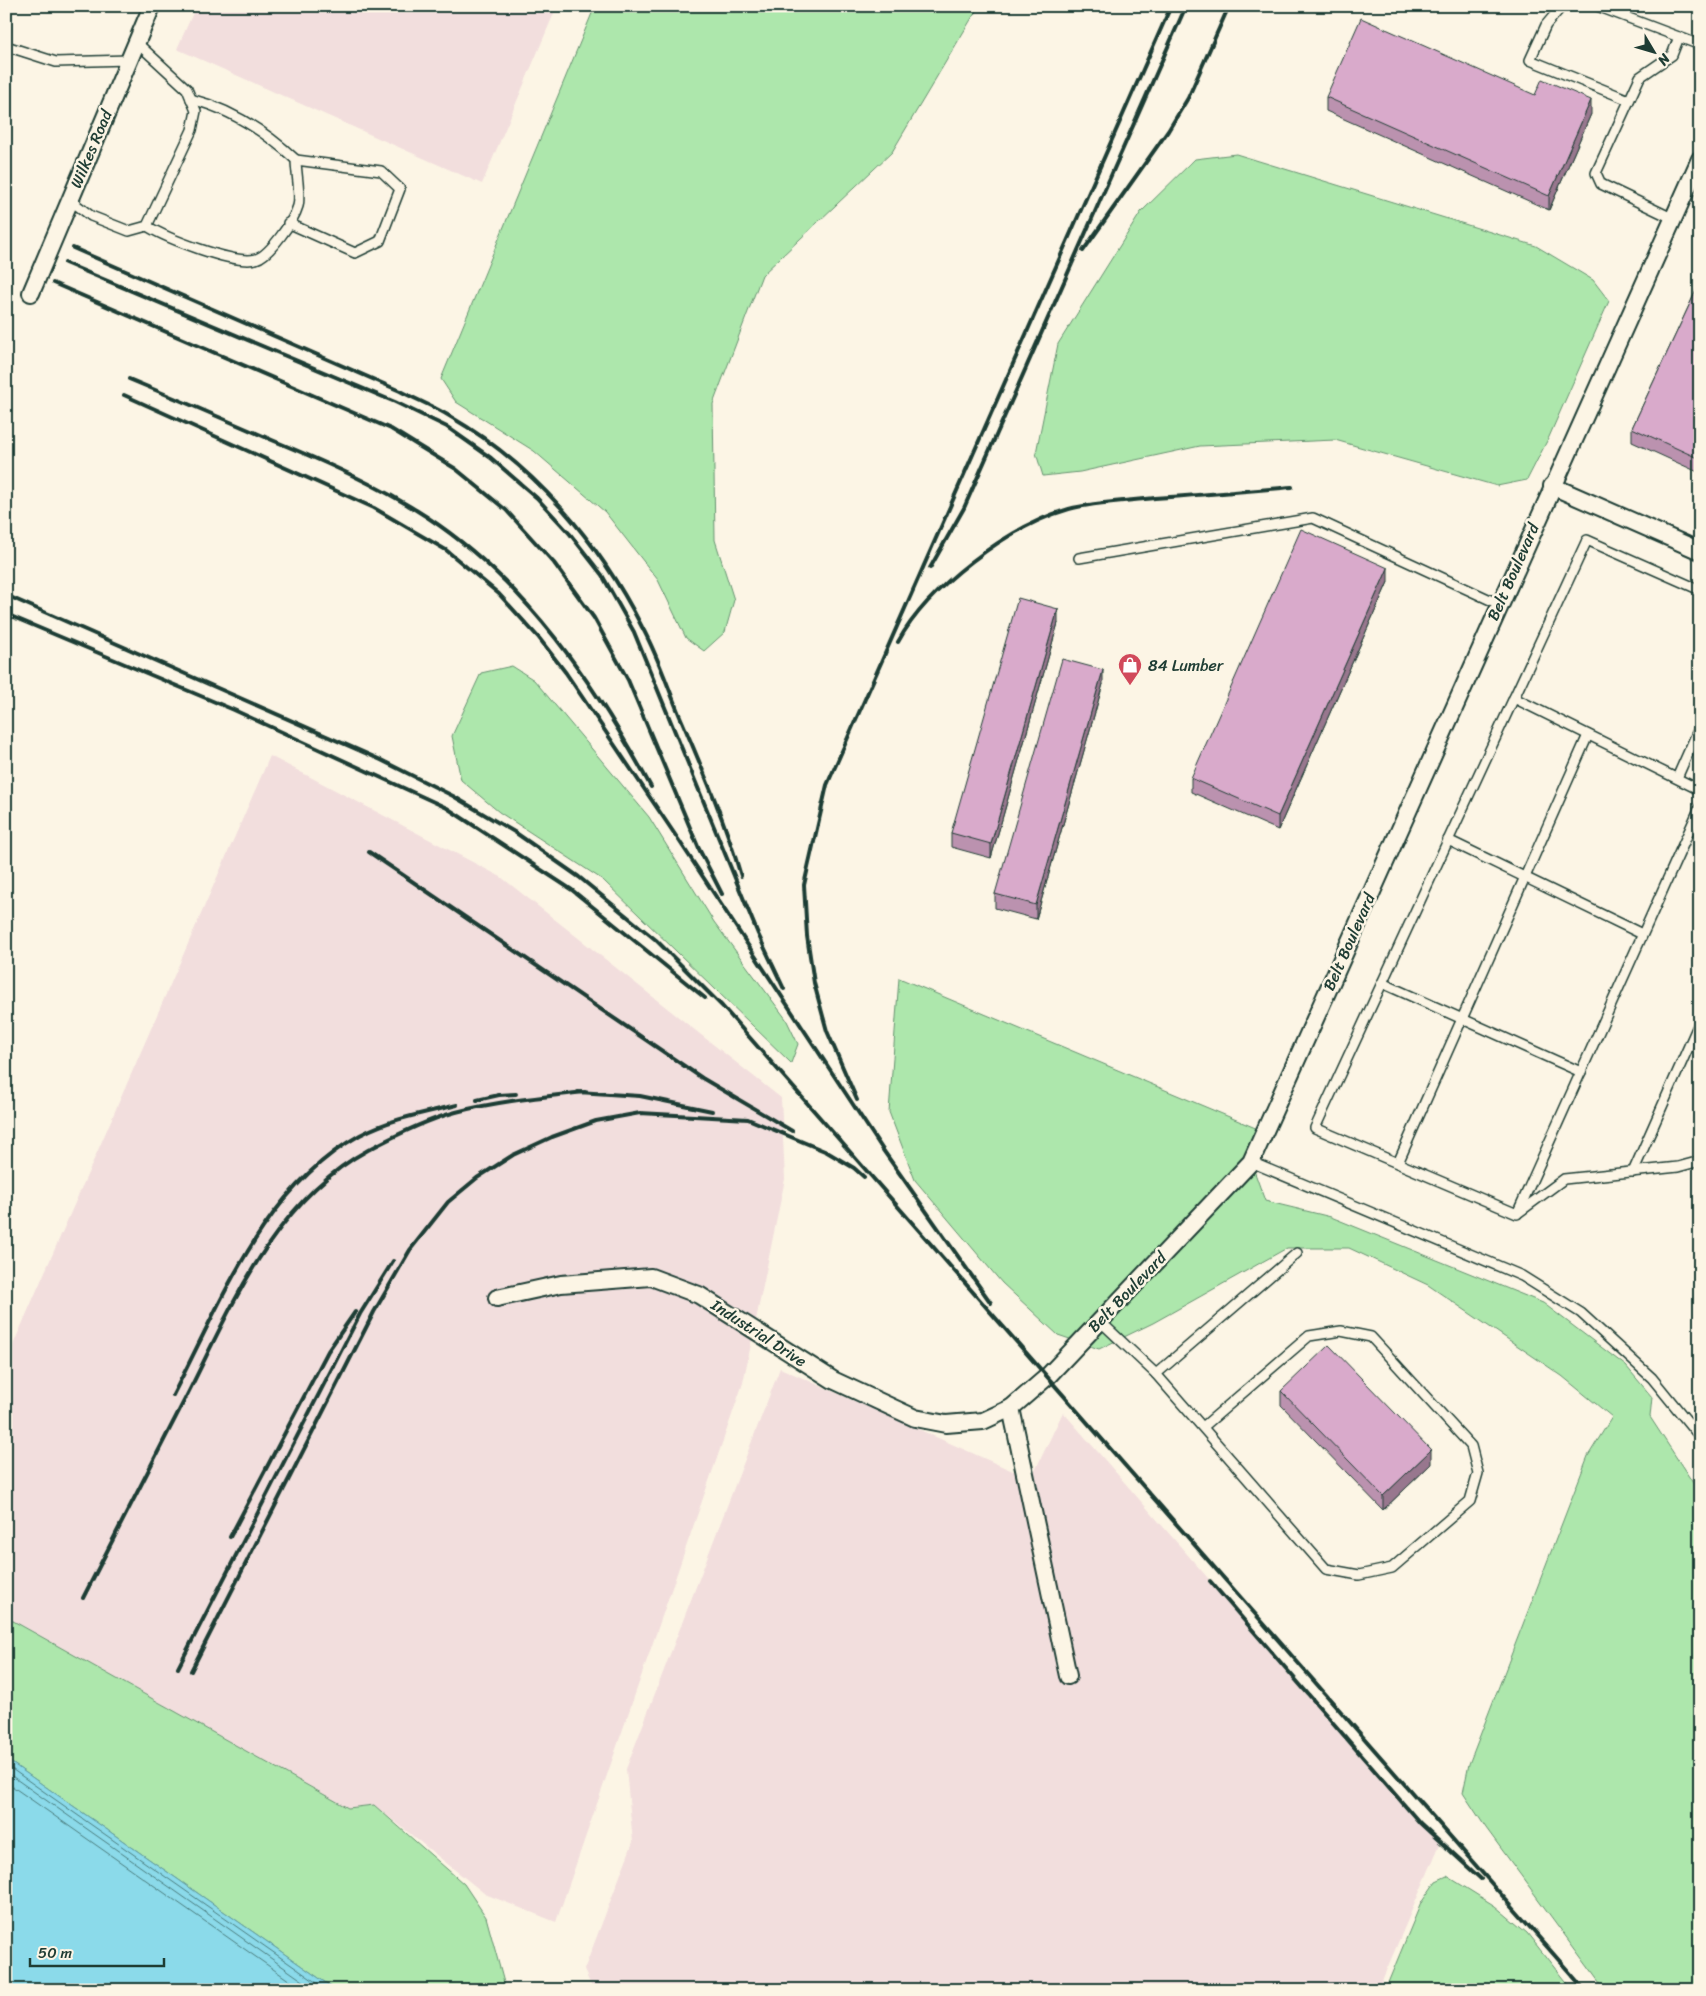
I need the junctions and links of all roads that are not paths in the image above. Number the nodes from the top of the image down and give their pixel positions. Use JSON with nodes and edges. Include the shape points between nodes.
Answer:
{"nodes":[{"id":1,"x":152,"y":6,"type":"edge"},
{"id":2,"x":1562,"y":6,"type":"edge"},
{"id":3,"x":1597,"y":6,"type":"edge"},
{"id":4,"x":1679,"y":37,"type":"junction"},
{"id":5,"x":136,"y":42,"type":"junction"},
{"id":6,"x":1700,"y":45,"type":"edge"},
{"id":7,"x":6,"y":46,"type":"edge"},
{"id":8,"x":129,"y":60,"type":"junction"},
{"id":9,"x":191,"y":99,"type":"junction"},
{"id":10,"x":1629,"y":100,"type":"junction"},
{"id":11,"x":296,"y":160,"type":"junction"},
{"id":12,"x":1700,"y":160,"type":"edge"},
{"id":13,"x":70,"y":200,"type":"junction"},
{"id":14,"x":1674,"y":219,"type":"junction"},
{"id":15,"x":288,"y":223,"type":"junction"},
{"id":16,"x":147,"y":226,"type":"junction"},
{"id":17,"x":30,"y":293,"type":"dead end"},
{"id":18,"x":1552,"y":486,"type":"junction"},
{"id":19,"x":1700,"y":551,"type":"edge"},
{"id":20,"x":1079,"y":558,"type":"dead end"},
{"id":21,"x":1700,"y":590,"type":"edge"},
{"id":22,"x":1499,"y":604,"type":"junction"},
{"id":23,"x":1514,"y":698,"type":"junction"},
{"id":24,"x":1700,"y":726,"type":"edge"},
{"id":25,"x":1588,"y":735,"type":"junction"},
{"id":26,"x":1677,"y":778,"type":"junction"},
{"id":27,"x":1700,"y":790,"type":"edge"},
{"id":28,"x":1700,"y":807,"type":"edge"},
{"id":29,"x":1448,"y":840,"type":"junction"},
{"id":30,"x":1525,"y":877,"type":"junction"},
{"id":31,"x":1642,"y":934,"type":"junction"},
{"id":32,"x":1382,"y":983,"type":"junction"},
{"id":33,"x":1462,"y":1019,"type":"junction"},
{"id":34,"x":1700,"y":1021,"type":"edge"},
{"id":35,"x":1581,"y":1072,"type":"junction"},
{"id":36,"x":1700,"y":1161,"type":"edge"},
{"id":37,"x":1251,"y":1162,"type":"junction"},
{"id":38,"x":1398,"y":1164,"type":"junction"},
{"id":39,"x":1633,"y":1172,"type":"junction"},
{"id":40,"x":1516,"y":1214,"type":"junction"},
{"id":41,"x":1297,"y":1253,"type":"dead end"},
{"id":42,"x":497,"y":1298,"type":"dead end"},
{"id":43,"x":1100,"y":1321,"type":"junction"},
{"id":44,"x":1156,"y":1374,"type":"junction"},
{"id":45,"x":1011,"y":1408,"type":"junction"},
{"id":46,"x":1204,"y":1426,"type":"junction"},
{"id":47,"x":1700,"y":1437,"type":"edge"},
{"id":48,"x":1068,"y":1676,"type":"dead end"}],
"edges":[{"from":1,"to":5,"type":"street","name":"Wilkes Road"},
{"from":2,"to":10,"type":"lane","via":[[1546,25],[1530,60]]},
{"from":3,"to":4,"type":"lane"},
{"from":4,"to":6,"type":"lane"},
{"from":4,"to":10,"type":"lane","via":[[1672,55],[1640,77]]},
{"from":5,"to":8,"type":"street","name":"Wilkes Road"},
{"from":5,"to":9,"type":"lane","via":[[187,89]]},
{"from":7,"to":8,"type":"lane","via":[[56,62]]},
{"from":8,"to":13,"type":"street","name":"Wilkes Road"},
{"from":9,"to":11,"type":"lane","via":[[214,105],[277,142]]},
{"from":9,"to":16,"type":"lane","via":[[196,111],[192,130]]},
{"from":10,"to":14,"type":"lane","via":[[1596,174],[1601,184]]},
{"from":11,"to":15,"type":"lane","via":[[298,206]]},
{"from":11,"to":15,"type":"lane","via":[[381,171],[400,189],[380,241],[355,253]]},
{"from":12,"to":14,"type":"street","name":"Belt Boulevard"},
{"from":13,"to":16,"type":"lane","via":[[91,216],[129,230]]},
{"from":13,"to":17,"type":"street","name":"Wilkes Road"},
{"from":14,"to":18,"type":"street","name":"Belt Boulevard"},
{"from":15,"to":16,"type":"lane","via":[[273,248],[256,259],[233,259],[159,234]]},
{"from":18,"to":19,"type":"street"},
{"from":18,"to":22,"type":"street","name":"Belt Boulevard"},
{"from":20,"to":22,"type":"lane","via":[[1313,518]]},
{"from":21,"to":23,"type":"lane","via":[[1587,540]]},
{"from":22,"to":37,"type":"street","name":"Belt Boulevard"},
{"from":23,"to":25,"type":"lane"},
{"from":23,"to":29,"type":"lane"},
{"from":24,"to":26,"type":"lane"},
{"from":25,"to":26,"type":"lane"},
{"from":25,"to":30,"type":"lane"},
{"from":26,"to":27,"type":"lane"},
{"from":28,"to":31,"type":"lane"},
{"from":29,"to":30,"type":"lane"},
{"from":29,"to":32,"type":"lane"},
{"from":30,"to":31,"type":"lane"},
{"from":30,"to":33,"type":"lane"},
{"from":31,"to":35,"type":"lane"},
{"from":32,"to":33,"type":"lane"},
{"from":32,"to":38,"type":"lane","via":[[1314,1128]]},
{"from":33,"to":35,"type":"lane"},
{"from":33,"to":38,"type":"lane"},
{"from":34,"to":39,"type":"lane"},
{"from":35,"to":40,"type":"lane"},
{"from":36,"to":39,"type":"lane"},
{"from":37,"to":43,"type":"street","name":"Belt Boulevard"},
{"from":37,"to":47,"type":"lane","via":[[1522,1276],[1581,1313],[1652,1378]]},
{"from":38,"to":40,"type":"lane"},
{"from":39,"to":40,"type":"lane","via":[[1564,1179]]},
{"from":41,"to":44,"type":"lane"},
{"from":42,"to":45,"type":"street","name":"Industrial Drive","via":[[560,1284],[651,1277],[699,1295],[833,1380],[915,1418],[946,1424],[983,1421]]},
{"from":43,"to":44,"type":"lane"},
{"from":43,"to":45,"type":"street","name":"Belt Boulevard","via":[[1048,1376]]},
{"from":44,"to":46,"type":"lane"},
{"from":45,"to":48,"type":"street"},
{"from":46,"to":46,"type":"lane","via":[[1326,1568],[1359,1576],[1392,1568],[1470,1501],[1478,1472],[1471,1446],[1371,1337],[1341,1331],[1309,1336]]}]}
